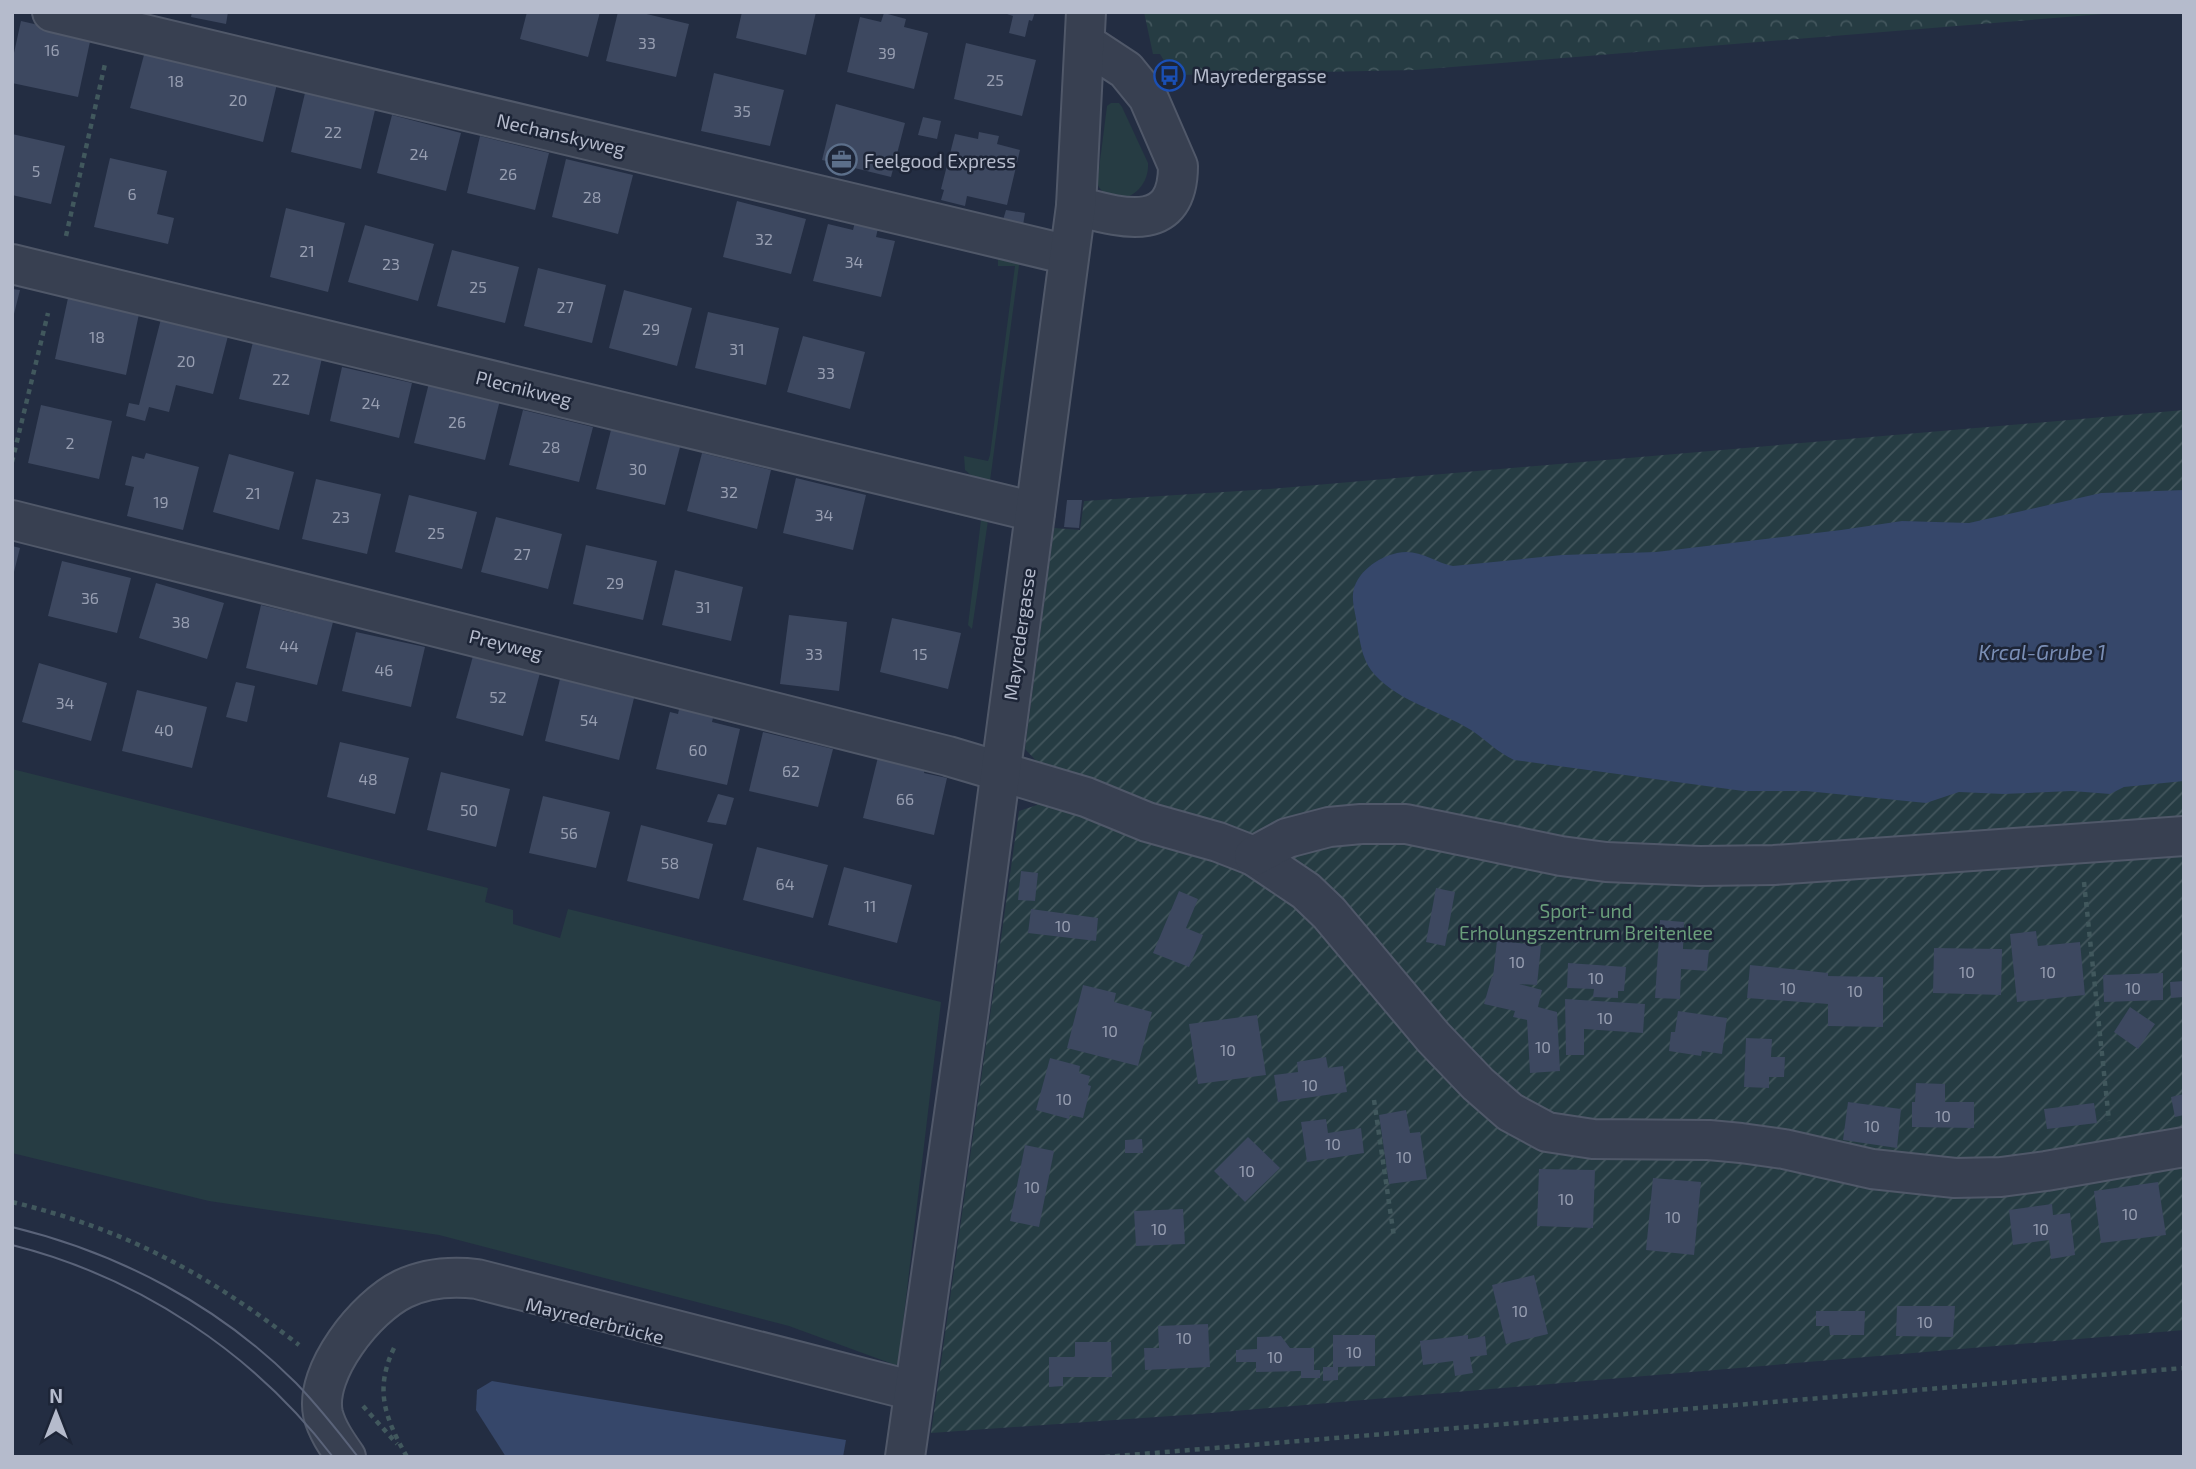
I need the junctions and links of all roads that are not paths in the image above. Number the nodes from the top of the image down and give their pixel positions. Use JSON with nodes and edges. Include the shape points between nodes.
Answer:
{"nodes":[{"id":1,"x":52,"y":12,"type":"edge"},
{"id":2,"x":1085,"y":28,"type":"edge"},
{"id":3,"x":1076,"y":206,"type":"junction"},
{"id":4,"x":1069,"y":256,"type":"junction"},
{"id":5,"x":12,"y":264,"type":"edge"},
{"id":6,"x":1035,"y":512,"type":"junction"},
{"id":7,"x":12,"y":520,"type":"edge"},
{"id":8,"x":1000,"y":770,"type":"junction"},
{"id":9,"x":2184,"y":836,"type":"edge"},
{"id":10,"x":1254,"y":856,"type":"junction"},
{"id":11,"x":2184,"y":1147,"type":"edge"},
{"id":12,"x":914,"y":1391,"type":"junction"},
{"id":13,"x":346,"y":1457,"type":"edge"},
{"id":14,"x":905,"y":1457,"type":"edge"}],
"edges":[{"from":1,"to":4,"type":"street","name":"Nechanskyweg"},
{"from":2,"to":3,"type":"street","name":"Mayredergasse"},
{"from":2,"to":3,"type":"street","via":[[1148,97],[1178,166],[1178,178],[1169,205],[1152,216],[1131,218]]},
{"from":3,"to":4,"type":"street","name":"Mayredergasse"},
{"from":4,"to":6,"type":"street","name":"Mayredergasse"},
{"from":5,"to":6,"type":"street","name":"Plecnikweg"},
{"from":6,"to":8,"type":"street","name":"Mayredergasse"},
{"from":7,"to":8,"type":"street","name":"Preyweg"},
{"from":8,"to":10,"type":"street","name":"Preyweg"},
{"from":8,"to":12,"type":"street","name":"Mayredergasse"},
{"from":9,"to":10,"type":"street","via":[[1774,866],[1700,866],[1606,862],[1406,824],[1360,824],[1287,838]]},
{"from":10,"to":11,"type":"street","name":"Preyweg","via":[[1306,891],[1329,913],[1478,1084],[1510,1112],[1547,1132],[1592,1139],[1731,1142],[1784,1149],[1871,1170],[1955,1178],[2024,1174]]},
{"from":12,"to":13,"type":"street","via":[[477,1279],[439,1278],[401,1290],[380,1305],[329,1369],[323,1412]]},
{"from":12,"to":14,"type":"street","name":"Mayredergasse"}]}
